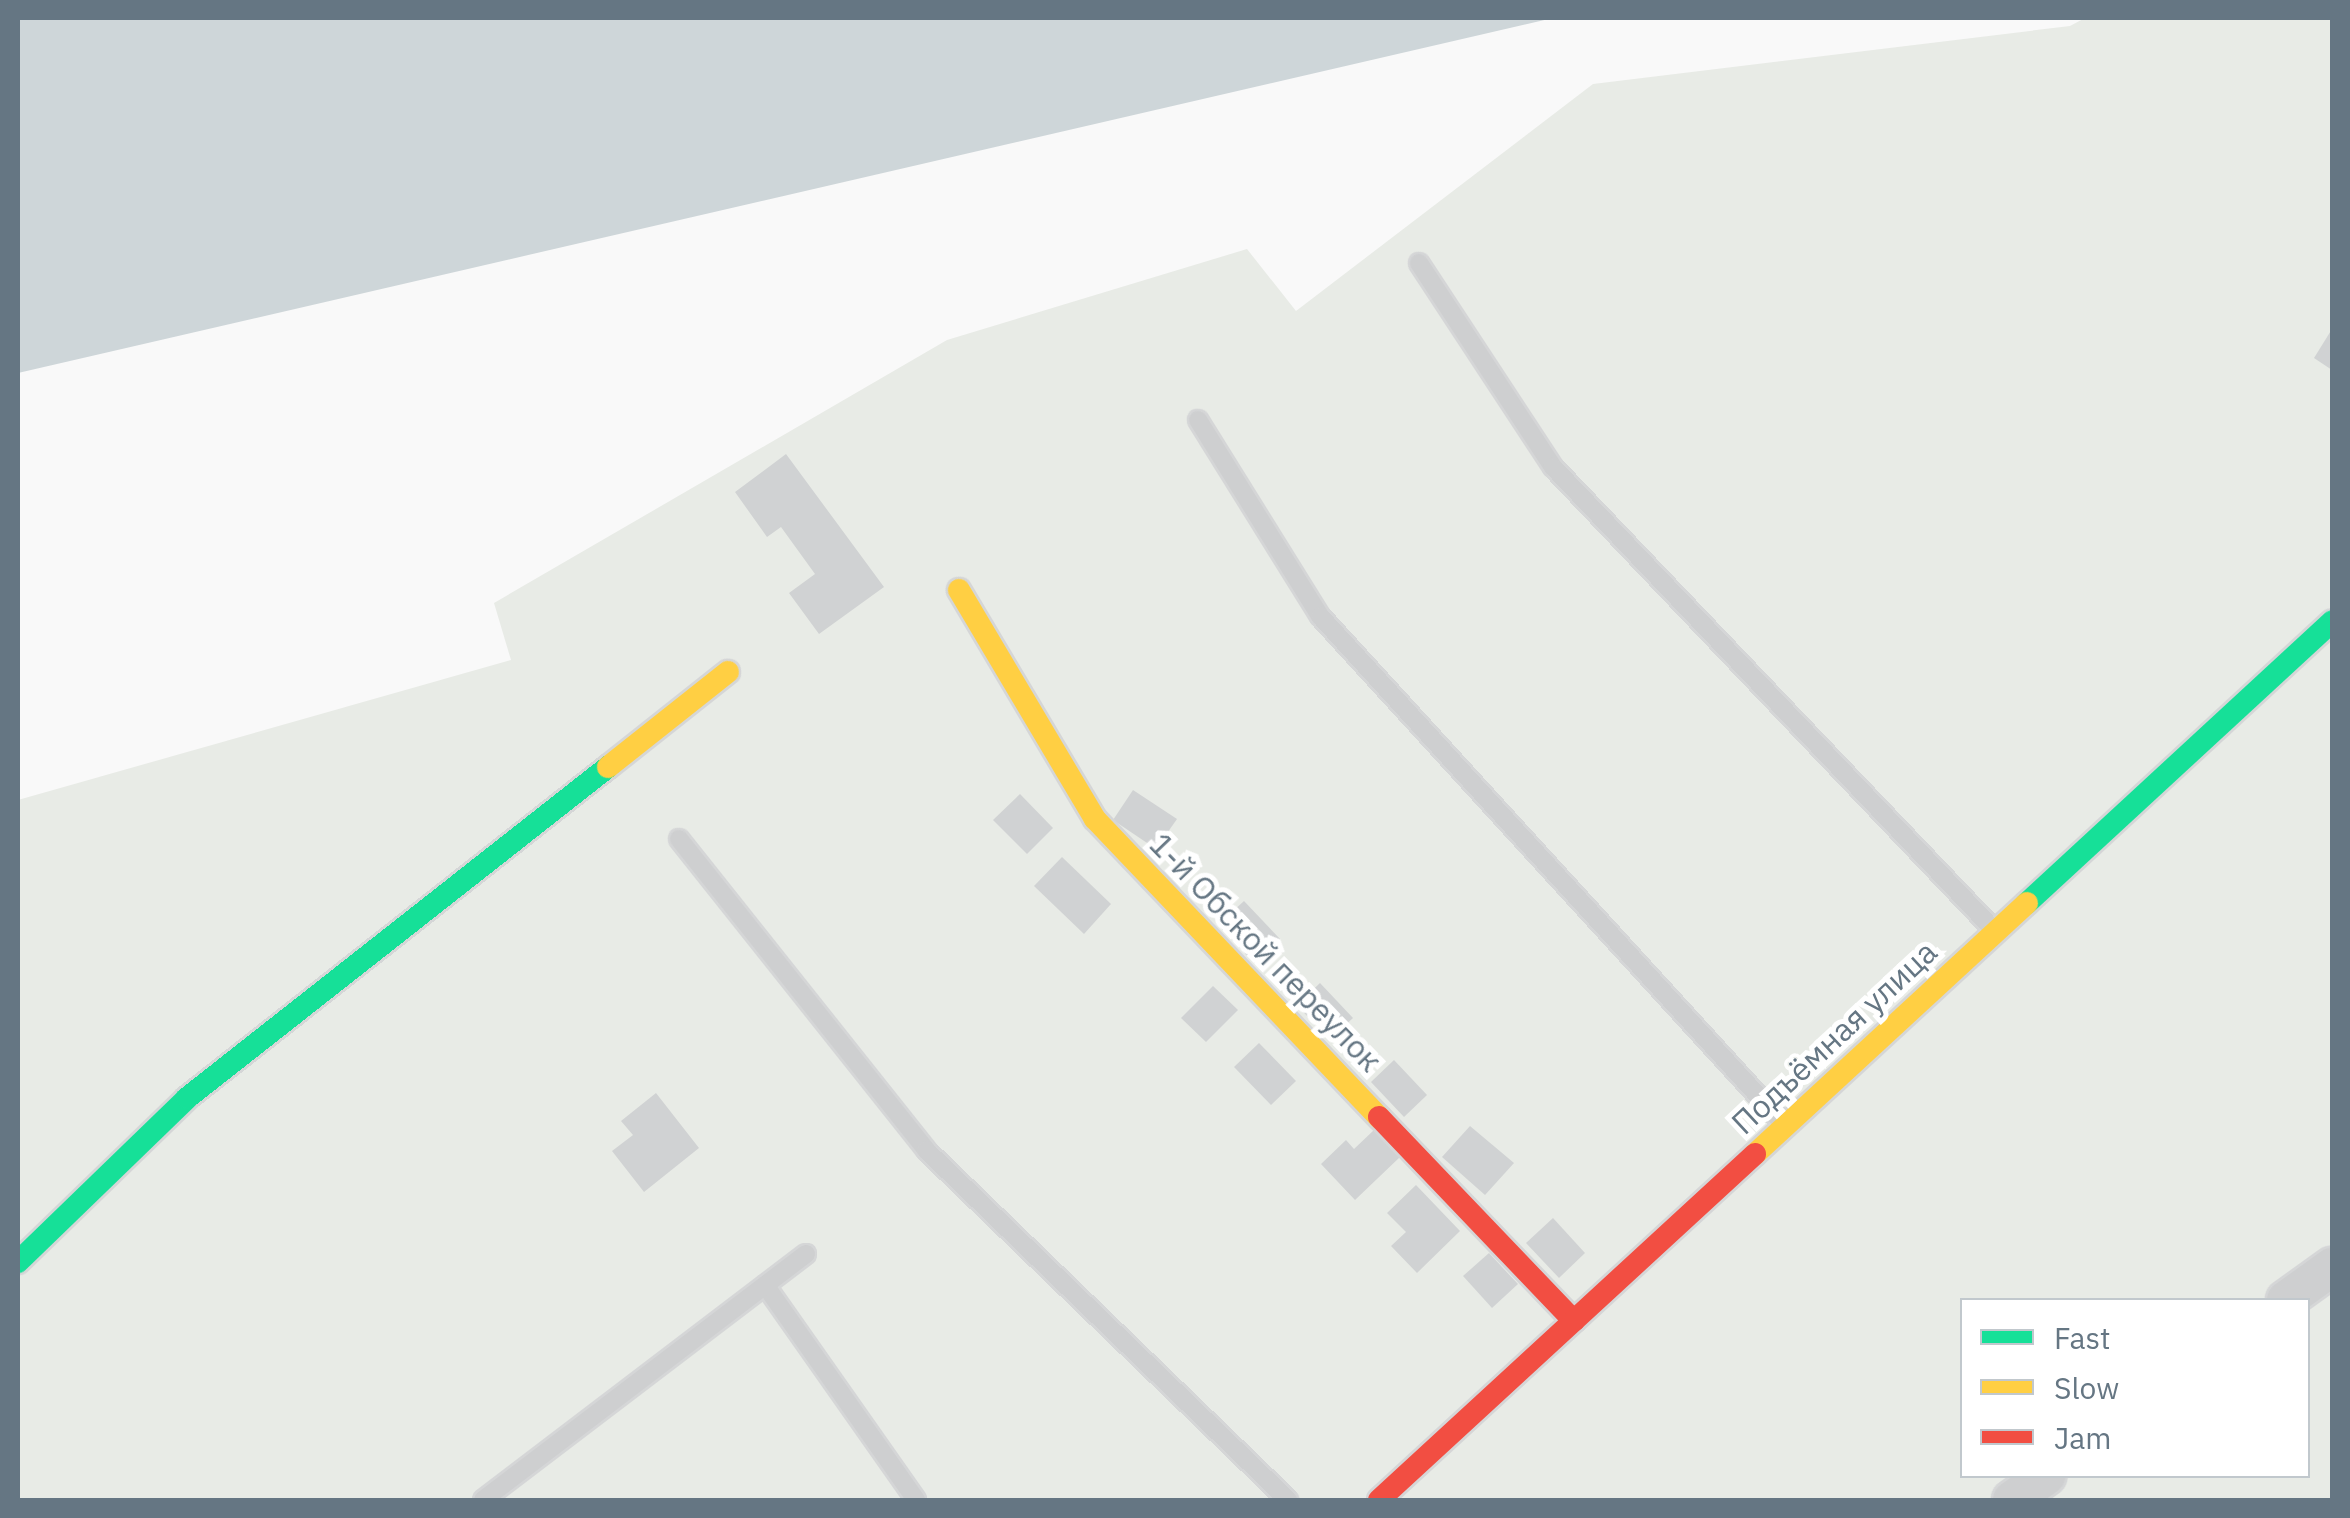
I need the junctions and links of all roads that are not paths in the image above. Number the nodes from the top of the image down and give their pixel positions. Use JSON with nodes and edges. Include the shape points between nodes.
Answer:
{"nodes":[{"id":1,"x":1419,"y":263,"type":"dead end"},
{"id":2,"x":1198,"y":420,"type":"dead end"},
{"id":3,"x":959,"y":590,"type":"dead end"},
{"id":4,"x":2332,"y":622,"type":"edge"},
{"id":5,"x":728,"y":672,"type":"dead end"},
{"id":6,"x":679,"y":840,"type":"dead end"},
{"id":7,"x":1996,"y":932,"type":"junction"},
{"id":8,"x":1786,"y":1126,"type":"junction"},
{"id":9,"x":806,"y":1254,"type":"dead end"},
{"id":10,"x":18,"y":1262,"type":"edge"},
{"id":11,"x":2332,"y":1267,"type":"edge"},
{"id":12,"x":765,"y":1285,"type":"junction"},
{"id":13,"x":2289,"y":1298,"type":"edge"},
{"id":14,"x":1574,"y":1322,"type":"junction"},
{"id":15,"x":2043,"y":1478,"type":"edge"},
{"id":16,"x":484,"y":1500,"type":"edge"},
{"id":17,"x":916,"y":1500,"type":"edge"},
{"id":18,"x":1288,"y":1500,"type":"edge"},
{"id":19,"x":1379,"y":1500,"type":"edge"},
{"id":20,"x":2012,"y":1500,"type":"edge"}],
"edges":[{"from":1,"to":7,"type":"lane","via":[[1554,467]]},
{"from":2,"to":8,"type":"lane","via":[[1320,616]]},
{"from":3,"to":14,"type":"street","name":"1-й Обской переулок","via":[[1095,819]]},
{"from":4,"to":7,"type":"street","name":"Подъёмная улица"},
{"from":5,"to":10,"type":"street","via":[[187,1098]]},
{"from":6,"to":18,"type":"lane","via":[[926,1150]]},
{"from":7,"to":8,"type":"street","name":"Подъёмная улица"},
{"from":8,"to":14,"type":"street","name":"Подъёмная улица"},
{"from":9,"to":12,"type":"lane"},
{"from":11,"to":13,"type":"street"},
{"from":12,"to":16,"type":"lane"},
{"from":12,"to":17,"type":"lane"},
{"from":14,"to":19,"type":"street","name":"Подъёмная улица"},
{"from":15,"to":20,"type":"street"}]}
